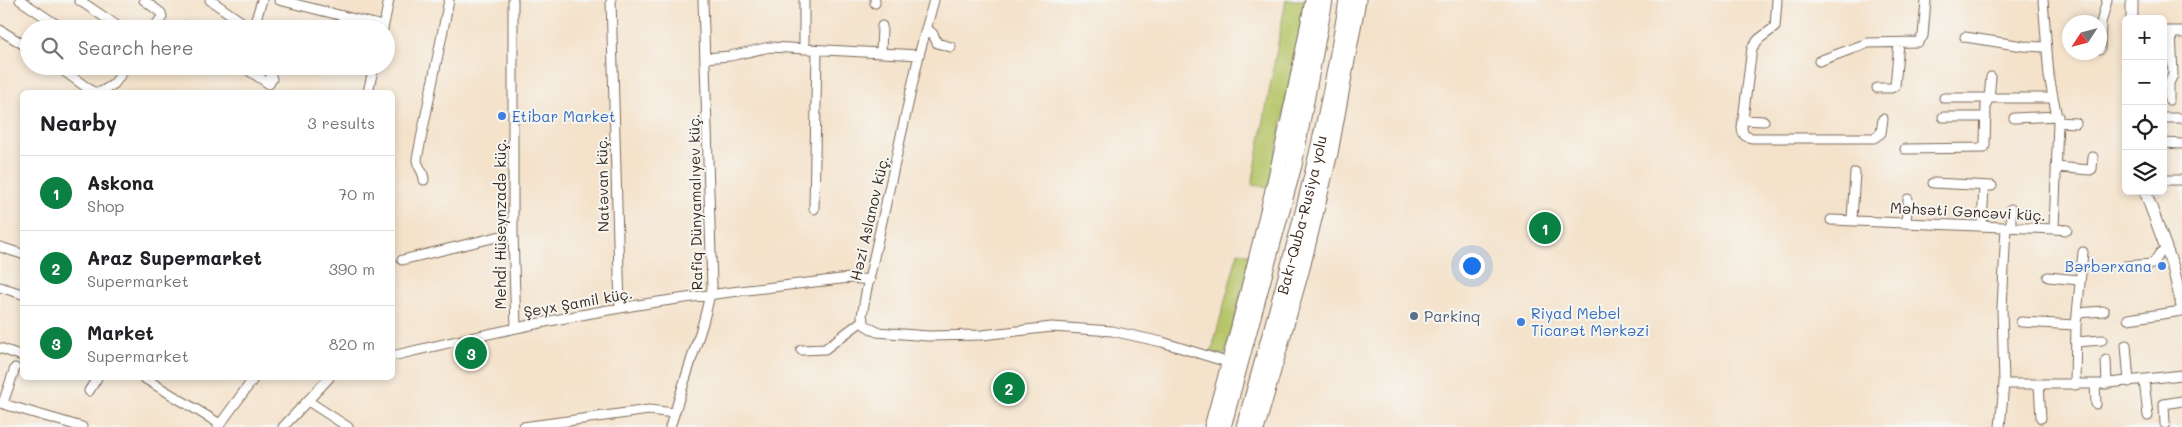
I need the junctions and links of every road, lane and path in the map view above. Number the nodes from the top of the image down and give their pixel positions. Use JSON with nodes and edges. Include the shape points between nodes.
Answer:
{"nodes":[{"id":1,"x":20,"y":0,"type":"edge"},
{"id":2,"x":79,"y":0,"type":"edge"},
{"id":3,"x":144,"y":0,"type":"edge"},
{"id":4,"x":210,"y":0,"type":"edge"},
{"id":5,"x":262,"y":0,"type":"edge"},
{"id":6,"x":279,"y":0,"type":"edge"},
{"id":7,"x":389,"y":0,"type":"edge"},
{"id":8,"x":449,"y":0,"type":"edge"},
{"id":9,"x":513,"y":0,"type":"edge"},
{"id":10,"x":611,"y":0,"type":"edge"},
{"id":11,"x":702,"y":0,"type":"edge"},
{"id":12,"x":804,"y":0,"type":"edge"},
{"id":13,"x":934,"y":0,"type":"edge"},
{"id":14,"x":1313,"y":0,"type":"edge"},
{"id":15,"x":1325,"y":0,"type":"edge"},
{"id":16,"x":1347,"y":0,"type":"edge"},
{"id":17,"x":1358,"y":0,"type":"edge"},
{"id":18,"x":1778,"y":0,"type":"edge"},
{"id":19,"x":1926,"y":0,"type":"edge"},
{"id":20,"x":2043,"y":0,"type":"edge"},
{"id":21,"x":2107,"y":0,"type":"edge"},
{"id":22,"x":2132,"y":0,"type":"edge"},
{"id":23,"x":2103,"y":15,"type":"edge"},
{"id":24,"x":2132,"y":15,"type":"edge"},
{"id":25,"x":49,"y":20,"type":"edge"},
{"id":26,"x":109,"y":20,"type":"edge"},
{"id":27,"x":160,"y":20,"type":"edge"},
{"id":28,"x":240,"y":20,"type":"edge"},
{"id":29,"x":256,"y":20,"type":"edge"},
{"id":30,"x":353,"y":20,"type":"edge"},
{"id":31,"x":385,"y":20,"type":"edge"},
{"id":32,"x":882,"y":26,"type":"dead end"},
{"id":33,"x":926,"y":28,"type":"junction"},
{"id":34,"x":0,"y":30,"type":"edge"},
{"id":35,"x":2172,"y":32,"type":"edge"},
{"id":36,"x":1965,"y":37,"type":"dead end"},
{"id":37,"x":20,"y":42,"type":"edge"},
{"id":38,"x":1899,"y":43,"type":"junction"},
{"id":39,"x":951,"y":47,"type":"dead end"},
{"id":40,"x":2046,"y":47,"type":"junction"},
{"id":41,"x":804,"y":49,"type":"junction"},
{"id":42,"x":817,"y":50,"type":"junction"},
{"id":43,"x":881,"y":53,"type":"junction"},
{"id":44,"x":919,"y":55,"type":"junction"},
{"id":45,"x":705,"y":58,"type":"junction"},
{"id":46,"x":1819,"y":61,"type":"dead end"},
{"id":47,"x":69,"y":75,"type":"edge"},
{"id":48,"x":119,"y":75,"type":"edge"},
{"id":49,"x":256,"y":75,"type":"edge"},
{"id":50,"x":271,"y":75,"type":"edge"},
{"id":51,"x":372,"y":75,"type":"edge"},
{"id":52,"x":1991,"y":76,"type":"dead end"},
{"id":53,"x":1877,"y":88,"type":"dead end"},
{"id":54,"x":90,"y":90,"type":"edge"},
{"id":55,"x":104,"y":90,"type":"edge"},
{"id":56,"x":368,"y":90,"type":"edge"},
{"id":57,"x":1944,"y":98,"type":"dead end"},
{"id":58,"x":1989,"y":98,"type":"junction"},
{"id":59,"x":2053,"y":98,"type":"junction"},
{"id":60,"x":2169,"y":100,"type":"dead end"},
{"id":61,"x":1943,"y":117,"type":"dead end"},
{"id":62,"x":1986,"y":117,"type":"junction"},
{"id":63,"x":2014,"y":118,"type":"dead end"},
{"id":64,"x":2167,"y":118,"type":"edge"},
{"id":65,"x":2182,"y":118,"type":"edge"},
{"id":66,"x":2058,"y":119,"type":"junction"},
{"id":67,"x":1743,"y":120,"type":"junction"},
{"id":68,"x":1764,"y":120,"type":"dead end"},
{"id":69,"x":1883,"y":120,"type":"dead end"},
{"id":70,"x":2076,"y":123,"type":"dead end"},
{"id":71,"x":2167,"y":143,"type":"edge"},
{"id":72,"x":2182,"y":144,"type":"edge"},
{"id":73,"x":1905,"y":149,"type":"dead end"},
{"id":74,"x":2093,"y":158,"type":"dead end"},
{"id":75,"x":2056,"y":167,"type":"junction"},
{"id":76,"x":1855,"y":173,"type":"dead end"},
{"id":77,"x":424,"y":180,"type":"dead end"},
{"id":78,"x":2167,"y":180,"type":"edge"},
{"id":79,"x":2182,"y":180,"type":"edge"},
{"id":80,"x":1933,"y":183,"type":"dead end"},
{"id":81,"x":2146,"y":195,"type":"edge"},
{"id":82,"x":1908,"y":199,"type":"dead end"},
{"id":83,"x":2011,"y":209,"type":"dead end"},
{"id":84,"x":814,"y":210,"type":"dead end"},
{"id":85,"x":1852,"y":219,"type":"junction"},
{"id":86,"x":1832,"y":220,"type":"dead end"},
{"id":87,"x":1906,"y":222,"type":"junction"},
{"id":88,"x":1982,"y":226,"type":"junction"},
{"id":89,"x":2008,"y":227,"type":"junction"},
{"id":90,"x":2054,"y":229,"type":"junction"},
{"id":91,"x":2067,"y":230,"type":"dead end"},
{"id":92,"x":513,"y":233,"type":"junction"},
{"id":93,"x":0,"y":247,"type":"edge"},
{"id":94,"x":2166,"y":250,"type":"junction"},
{"id":95,"x":2083,"y":252,"type":"dead end"},
{"id":96,"x":20,"y":253,"type":"edge"},
{"id":97,"x":402,"y":260,"type":"dead end"},
{"id":98,"x":2125,"y":266,"type":"dead end"},
{"id":99,"x":2048,"y":277,"type":"dead end"},
{"id":100,"x":2179,"y":279,"type":"edge"},
{"id":101,"x":870,"y":280,"type":"junction"},
{"id":102,"x":2080,"y":280,"type":"junction"},
{"id":103,"x":0,"y":287,"type":"edge"},
{"id":104,"x":20,"y":293,"type":"edge"},
{"id":105,"x":711,"y":294,"type":"junction"},
{"id":106,"x":2182,"y":306,"type":"edge"},
{"id":107,"x":620,"y":308,"type":"junction"},
{"id":108,"x":2104,"y":311,"type":"dead end"},
{"id":109,"x":2182,"y":311,"type":"edge"},
{"id":110,"x":2077,"y":314,"type":"junction"},
{"id":111,"x":2128,"y":319,"type":"dead end"},
{"id":112,"x":862,"y":321,"type":"junction"},
{"id":113,"x":2021,"y":322,"type":"dead end"},
{"id":114,"x":2076,"y":325,"type":"junction"},
{"id":115,"x":516,"y":328,"type":"junction"},
{"id":116,"x":2102,"y":340,"type":"dead end"},
{"id":117,"x":2076,"y":342,"type":"junction"},
{"id":118,"x":2126,"y":345,"type":"dead end"},
{"id":119,"x":0,"y":348,"type":"edge"},
{"id":120,"x":801,"y":350,"type":"dead end"},
{"id":121,"x":20,"y":355,"type":"edge"},
{"id":122,"x":395,"y":355,"type":"edge"},
{"id":123,"x":2106,"y":360,"type":"dead end"},
{"id":124,"x":1230,"y":363,"type":"junction"},
{"id":125,"x":16,"y":368,"type":"dead end"},
{"id":126,"x":2182,"y":375,"type":"edge"},
{"id":127,"x":96,"y":380,"type":"edge"},
{"id":128,"x":147,"y":380,"type":"edge"},
{"id":129,"x":253,"y":380,"type":"edge"},
{"id":130,"x":327,"y":380,"type":"edge"},
{"id":131,"x":2144,"y":380,"type":"junction"},
{"id":132,"x":2129,"y":382,"type":"junction"},
{"id":133,"x":2004,"y":384,"type":"junction"},
{"id":134,"x":2039,"y":384,"type":"junction"},
{"id":135,"x":2096,"y":384,"type":"junction"},
{"id":136,"x":2107,"y":384,"type":"junction"},
{"id":137,"x":2075,"y":385,"type":"junction"},
{"id":138,"x":89,"y":391,"type":"dead end"},
{"id":139,"x":308,"y":401,"type":"junction"},
{"id":140,"x":2182,"y":401,"type":"edge"},
{"id":141,"x":2,"y":403,"type":"edge"},
{"id":142,"x":2096,"y":404,"type":"dead end"},
{"id":143,"x":674,"y":413,"type":"junction"},
{"id":144,"x":2148,"y":416,"type":"dead end"},
{"id":145,"x":2041,"y":418,"type":"dead end"},
{"id":146,"x":2165,"y":424,"type":"dead end"},
{"id":147,"x":219,"y":425,"type":"edge"},
{"id":148,"x":346,"y":426,"type":"edge"},
{"id":149,"x":82,"y":427,"type":"edge"},
{"id":150,"x":283,"y":427,"type":"edge"},
{"id":151,"x":523,"y":427,"type":"edge"},
{"id":152,"x":670,"y":427,"type":"edge"},
{"id":153,"x":1212,"y":427,"type":"edge"},
{"id":154,"x":1223,"y":427,"type":"edge"},
{"id":155,"x":1244,"y":427,"type":"edge"},
{"id":156,"x":1257,"y":427,"type":"edge"},
{"id":157,"x":2000,"y":427,"type":"edge"}],
"edges":[{"from":1,"to":25,"type":"street"},
{"from":2,"to":26,"type":"street"},
{"from":3,"to":27,"type":"street","via":[[161,13]]},
{"from":4,"to":28,"type":"street"},
{"from":5,"to":29,"type":"street"},
{"from":6,"to":30,"type":"street"},
{"from":7,"to":31,"type":"street"},
{"from":8,"to":77,"type":"street","via":[[417,159]]},
{"from":9,"to":92,"type":"street","name":"Mehdi Hüseynzadə küç."},
{"from":10,"to":107,"type":"street","name":"Natəvan küç."},
{"from":11,"to":45,"type":"street","name":"Rafiq Dünyamalıyev küç."},
{"from":12,"to":41,"type":"street"},
{"from":13,"to":33,"type":"street","name":"Həzi Aslanov küç."},
{"from":14,"to":124,"type":"highway","via":[[1260,251]]},
{"from":15,"to":154,"type":"highway","name":"Bakı-Quba-Rusiya yolu","via":[[1294,165]]},
{"from":16,"to":155,"type":"highway","name":"Bakı-Quba-Rusiya yolu","via":[[1313,170]]},
{"from":17,"to":156,"type":"highway","via":[[1330,152],[1302,268]]},
{"from":18,"to":67,"type":"street","via":[[1775,27],[1752,48]]},
{"from":19,"to":38,"type":"street","via":[[1922,40]]},
{"from":20,"to":40,"type":"street","name":"Məhsəti Gəncəvi küç."},
{"from":21,"to":23,"type":"street"},
{"from":22,"to":24,"type":"street"},
{"from":32,"to":43,"type":"street"},
{"from":33,"to":39,"type":"street","via":[[936,43]]},
{"from":33,"to":44,"type":"street","name":"Həzi Aslanov küç."},
{"from":34,"to":37,"type":"street"},
{"from":35,"to":60,"type":"street","via":[[2173,75],[2169,83]]},
{"from":36,"to":40,"type":"street"},
{"from":38,"to":46,"type":"street","via":[[1868,43]]},
{"from":38,"to":53,"type":"street","via":[[1895,86]]},
{"from":40,"to":59,"type":"street","name":"Məhsəti Gəncəvi küç."},
{"from":41,"to":42,"type":"street"},
{"from":41,"to":45,"type":"street","via":[[761,48]]},
{"from":42,"to":43,"type":"street"},
{"from":42,"to":84,"type":"street"},
{"from":43,"to":44,"type":"street"},
{"from":44,"to":101,"type":"street","name":"Həzi Aslanov küç."},
{"from":45,"to":105,"type":"street","name":"Rafiq Dünyamalıyev küç."},
{"from":47,"to":54,"type":"street"},
{"from":48,"to":55,"type":"street","via":[[114,84]]},
{"from":49,"to":50,"type":"street","via":[[270,84]]},
{"from":51,"to":56,"type":"street"},
{"from":52,"to":58,"type":"street"},
{"from":57,"to":58,"type":"street"},
{"from":58,"to":59,"type":"street"},
{"from":58,"to":62,"type":"street"},
{"from":59,"to":66,"type":"street","name":"Məhsəti Gəncəvi küç."},
{"from":61,"to":62,"type":"street"},
{"from":62,"to":73,"type":"street","via":[[1984,148]]},
{"from":63,"to":66,"type":"street"},
{"from":64,"to":65,"type":"street"},
{"from":66,"to":70,"type":"street"},
{"from":66,"to":75,"type":"street","name":"Məhsəti Gəncəvi küç."},
{"from":67,"to":68,"type":"street"},
{"from":67,"to":69,"type":"street","via":[[1742,132],[1748,138],[1862,139],[1879,136]]},
{"from":71,"to":72,"type":"street"},
{"from":74,"to":75,"type":"street","via":[[2090,170]]},
{"from":75,"to":90,"type":"street","name":"Məhsəti Gəncəvi küç."},
{"from":76,"to":85,"type":"street"},
{"from":78,"to":79,"type":"street"},
{"from":80,"to":88,"type":"street","via":[[1988,186]]},
{"from":81,"to":94,"type":"street"},
{"from":82,"to":87,"type":"street"},
{"from":83,"to":89,"type":"street"},
{"from":85,"to":86,"type":"street","name":"Məhsəti Gəncəvi küç."},
{"from":85,"to":87,"type":"street","name":"Məhsəti Gəncəvi küç."},
{"from":87,"to":88,"type":"street","name":"Məhsəti Gəncəvi küç."},
{"from":88,"to":89,"type":"street","name":"Məhsəti Gəncəvi küç."},
{"from":89,"to":90,"type":"street","name":"Məhsəti Gəncəvi küç."},
{"from":89,"to":133,"type":"street","via":[[2002,308]]},
{"from":90,"to":91,"type":"street"},
{"from":92,"to":97,"type":"street"},
{"from":92,"to":115,"type":"street","name":"Mehdi Hüseynzadə küç."},
{"from":93,"to":96,"type":"street"},
{"from":94,"to":98,"type":"street","via":[[2153,264]]},
{"from":94,"to":100,"type":"street"},
{"from":95,"to":102,"type":"street"},
{"from":99,"to":102,"type":"street"},
{"from":100,"to":106,"type":"street"},
{"from":101,"to":105,"type":"street","name":"Şeyx Şamil küç.","via":[[850,278]]},
{"from":101,"to":112,"type":"street","name":"Həzi Aslanov küç."},
{"from":102,"to":110,"type":"street"},
{"from":103,"to":104,"type":"street"},
{"from":105,"to":107,"type":"street","name":"Şeyx Şamil küç."},
{"from":105,"to":143,"type":"street","name":"Rafiq Dünyamalıyev küç."},
{"from":107,"to":115,"type":"street","name":"Şeyx Şamil küç."},
{"from":108,"to":110,"type":"street"},
{"from":109,"to":111,"type":"street"},
{"from":110,"to":114,"type":"street"},
{"from":112,"to":120,"type":"street","via":[[825,349]]},
{"from":112,"to":124,"type":"street","via":[[870,329],[885,333],[928,336],[982,335],[1052,327],[1112,331]]},
{"from":113,"to":114,"type":"street"},
{"from":114,"to":117,"type":"street"},
{"from":115,"to":122,"type":"street","name":"Şeyx Şamil küç."},
{"from":116,"to":117,"type":"street"},
{"from":117,"to":137,"type":"street"},
{"from":118,"to":132,"type":"street"},
{"from":119,"to":121,"type":"street"},
{"from":123,"to":136,"type":"street"},
{"from":124,"to":153,"type":"highway"},
{"from":125,"to":141,"type":"street"},
{"from":126,"to":131,"type":"street"},
{"from":127,"to":138,"type":"street"},
{"from":128,"to":147,"type":"street"},
{"from":129,"to":147,"type":"street"},
{"from":130,"to":139,"type":"street"},
{"from":131,"to":132,"type":"street"},
{"from":131,"to":144,"type":"street"},
{"from":132,"to":136,"type":"street"},
{"from":133,"to":134,"type":"street"},
{"from":133,"to":157,"type":"street"},
{"from":134,"to":137,"type":"street"},
{"from":134,"to":145,"type":"street"},
{"from":135,"to":136,"type":"street"},
{"from":135,"to":137,"type":"street"},
{"from":135,"to":142,"type":"street"},
{"from":139,"to":148,"type":"street"},
{"from":139,"to":150,"type":"street"},
{"from":140,"to":146,"type":"street","via":[[2164,404]]},
{"from":141,"to":149,"type":"street"},
{"from":143,"to":151,"type":"street","via":[[649,410]]},
{"from":143,"to":152,"type":"street","name":"Rafiq Dünyamalıyev küç."}]}
